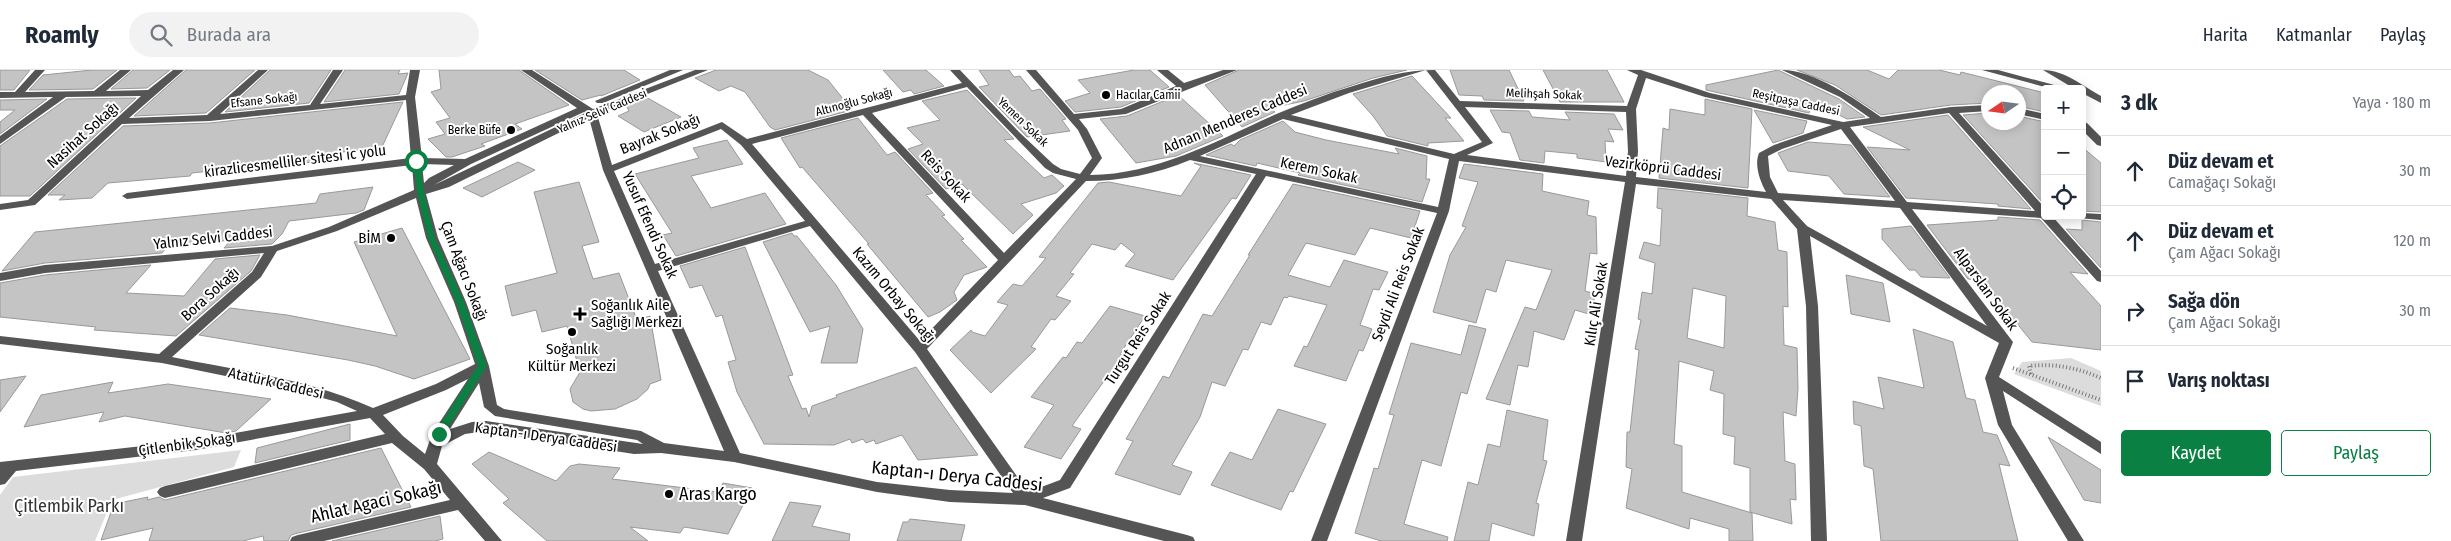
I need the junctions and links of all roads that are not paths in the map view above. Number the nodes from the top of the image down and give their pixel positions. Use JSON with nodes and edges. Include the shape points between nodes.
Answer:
{"nodes":[{"id":1,"x":40,"y":70,"type":"edge"},
{"id":2,"x":126,"y":70,"type":"edge"},
{"id":3,"x":179,"y":70,"type":"edge"},
{"id":4,"x":263,"y":70,"type":"edge"},
{"id":5,"x":338,"y":70,"type":"edge"},
{"id":6,"x":415,"y":70,"type":"edge"},
{"id":7,"x":526,"y":70,"type":"edge"},
{"id":8,"x":646,"y":70,"type":"edge"},
{"id":9,"x":678,"y":70,"type":"edge"},
{"id":10,"x":703,"y":70,"type":"edge"},
{"id":11,"x":955,"y":70,"type":"edge"},
{"id":12,"x":1031,"y":70,"type":"edge"},
{"id":13,"x":1162,"y":70,"type":"edge"},
{"id":14,"x":1232,"y":70,"type":"edge"},
{"id":15,"x":1421,"y":70,"type":"edge"},
{"id":16,"x":1430,"y":70,"type":"edge"},
{"id":17,"x":1787,"y":70,"type":"edge"},
{"id":18,"x":1987,"y":70,"type":"edge"},
{"id":19,"x":2048,"y":70,"type":"edge"},
{"id":20,"x":1638,"y":72,"type":"edge"},
{"id":21,"x":657,"y":77,"type":"junction"},
{"id":22,"x":968,"y":84,"type":"junction"},
{"id":23,"x":2048,"y":85,"type":"edge"},
{"id":24,"x":2075,"y":85,"type":"edge"},
{"id":25,"x":1183,"y":87,"type":"junction"},
{"id":26,"x":2086,"y":91,"type":"edge"},
{"id":27,"x":66,"y":93,"type":"junction"},
{"id":28,"x":96,"y":93,"type":"junction"},
{"id":29,"x":150,"y":93,"type":"junction"},
{"id":30,"x":0,"y":94,"type":"edge"},
{"id":31,"x":18,"y":94,"type":"junction"},
{"id":32,"x":2086,"y":94,"type":"edge"},
{"id":33,"x":410,"y":97,"type":"junction"},
{"id":34,"x":2098,"y":98,"type":"edge"},
{"id":35,"x":1456,"y":104,"type":"junction"},
{"id":36,"x":313,"y":107,"type":"junction"},
{"id":37,"x":1981,"y":108,"type":"edge"},
{"id":38,"x":1631,"y":109,"type":"junction"},
{"id":39,"x":1951,"y":110,"type":"junction"},
{"id":40,"x":588,"y":111,"type":"junction"},
{"id":41,"x":866,"y":112,"type":"junction"},
{"id":42,"x":2026,"y":113,"type":"edge"},
{"id":43,"x":1283,"y":116,"type":"junction"},
{"id":44,"x":2041,"y":116,"type":"edge"},
{"id":45,"x":1072,"y":117,"type":"junction"},
{"id":46,"x":210,"y":118,"type":"junction"},
{"id":47,"x":1879,"y":120,"type":"junction"},
{"id":48,"x":120,"y":121,"type":"junction"},
{"id":49,"x":722,"y":125,"type":"joint"},
{"id":50,"x":1843,"y":125,"type":"junction"},
{"id":51,"x":2086,"y":126,"type":"edge"},
{"id":52,"x":2101,"y":128,"type":"edge"},
{"id":53,"x":2086,"y":129,"type":"edge"},
{"id":54,"x":0,"y":141,"type":"edge"},
{"id":55,"x":2101,"y":143,"type":"edge"},
{"id":56,"x":745,"y":144,"type":"junction"},
{"id":57,"x":1189,"y":157,"type":"junction"},
{"id":58,"x":1455,"y":157,"type":"junction"},
{"id":59,"x":416,"y":161,"type":"junction"},
{"id":60,"x":467,"y":162,"type":"junction"},
{"id":61,"x":608,"y":170,"type":"junction"},
{"id":62,"x":1262,"y":174,"type":"junction"},
{"id":63,"x":1082,"y":179,"type":"junction"},
{"id":64,"x":1631,"y":180,"type":"junction"},
{"id":65,"x":420,"y":192,"type":"junction"},
{"id":66,"x":127,"y":196,"type":"dead end"},
{"id":67,"x":1773,"y":196,"type":"junction"},
{"id":68,"x":1904,"y":206,"type":"junction"},
{"id":69,"x":0,"y":207,"type":"edge"},
{"id":70,"x":1443,"y":211,"type":"junction"},
{"id":71,"x":2041,"y":212,"type":"edge"},
{"id":72,"x":2041,"y":215,"type":"edge"},
{"id":73,"x":2086,"y":216,"type":"edge"},
{"id":74,"x":2101,"y":216,"type":"edge"},
{"id":75,"x":2049,"y":220,"type":"edge"},
{"id":76,"x":812,"y":222,"type":"junction"},
{"id":77,"x":1803,"y":228,"type":"junction"},
{"id":78,"x":273,"y":249,"type":"junction"},
{"id":79,"x":1004,"y":260,"type":"junction"},
{"id":80,"x":652,"y":269,"type":"junction"},
{"id":81,"x":0,"y":277,"type":"edge"},
{"id":82,"x":2101,"y":278,"type":"edge"},
{"id":83,"x":0,"y":340,"type":"edge"},
{"id":84,"x":2006,"y":342,"type":"junction"},
{"id":85,"x":920,"y":349,"type":"junction"},
{"id":86,"x":162,"y":359,"type":"junction"},
{"id":87,"x":482,"y":366,"type":"junction"},
{"id":88,"x":1992,"y":378,"type":"junction"},
{"id":89,"x":373,"y":413,"type":"junction"},
{"id":90,"x":395,"y":437,"type":"junction"},
{"id":91,"x":436,"y":443,"type":"junction"},
{"id":92,"x":661,"y":448,"type":"junction"},
{"id":93,"x":2101,"y":449,"type":"edge"},
{"id":94,"x":734,"y":457,"type":"junction"},
{"id":95,"x":428,"y":465,"type":"junction"},
{"id":96,"x":6,"y":466,"type":"edge"},
{"id":97,"x":0,"y":480,"type":"edge"},
{"id":98,"x":165,"y":492,"type":"dead end"},
{"id":99,"x":1025,"y":499,"type":"junction"},
{"id":100,"x":462,"y":503,"type":"junction"},
{"id":101,"x":298,"y":541,"type":"edge"},
{"id":102,"x":494,"y":541,"type":"edge"},
{"id":103,"x":1187,"y":541,"type":"edge"},
{"id":104,"x":1318,"y":541,"type":"edge"},
{"id":105,"x":1574,"y":541,"type":"edge"},
{"id":106,"x":1819,"y":541,"type":"edge"},
{"id":107,"x":2076,"y":541,"type":"edge"}],
"edges":[{"from":1,"to":31,"type":"street"},
{"from":2,"to":28,"type":"street"},
{"from":3,"to":29,"type":"street","name":"Nasihat Sokağı"},
{"from":4,"to":46,"type":"street"},
{"from":5,"to":36,"type":"street"},
{"from":6,"to":33,"type":"street","name":"Çam Ağacı Sokağı"},
{"from":7,"to":40,"type":"street"},
{"from":8,"to":21,"type":"street"},
{"from":9,"to":21,"type":"street","name":"Yalnız Selvi Caddesi"},
{"from":10,"to":40,"type":"street","name":"Yalnız Selvi Caddesi"},
{"from":11,"to":22,"type":"street","name":"Yemen Sokak"},
{"from":12,"to":45,"type":"street"},
{"from":13,"to":25,"type":"street"},
{"from":14,"to":25,"type":"street"},
{"from":15,"to":43,"type":"street","name":"Adnan Menderes Caddesi","via":[[1393,76]]},
{"from":16,"to":35,"type":"street"},
{"from":17,"to":47,"type":"street","via":[[1843,95]]},
{"from":18,"to":23,"type":"street"},
{"from":19,"to":24,"type":"street"},
{"from":20,"to":38,"type":"street","name":"Kılıç Ali Sokak"},
{"from":20,"to":50,"type":"street","name":"Reşitpaşa Caddesi","via":[[1708,95]]},
{"from":21,"to":40,"type":"street","name":"Yalnız Selvi Caddesi"},
{"from":22,"to":41,"type":"street","name":"Altınoğlu Sokağı"},
{"from":22,"to":63,"type":"street","name":"Yemen Sokak","via":[[1018,137],[1056,171]]},
{"from":25,"to":45,"type":"street","via":[[1123,112]]},
{"from":26,"to":34,"type":"street"},
{"from":27,"to":28,"type":"street"},
{"from":27,"to":31,"type":"street"},
{"from":27,"to":54,"type":"street"},
{"from":28,"to":29,"type":"street"},
{"from":29,"to":48,"type":"street","name":"Nasihat Sokağı"},
{"from":30,"to":31,"type":"street"},
{"from":32,"to":34,"type":"street"},
{"from":33,"to":36,"type":"street","name":"Efsane Sokağı"},
{"from":33,"to":59,"type":"street","name":"Çam Ağacı Sokağı"},
{"from":35,"to":38,"type":"street","name":"Melihşah Sokak"},
{"from":35,"to":58,"type":"street","via":[[1488,143]]},
{"from":36,"to":46,"type":"street","name":"Efsane Sokağı"},
{"from":37,"to":39,"type":"street","name":"Reşitpaşa Caddesi"},
{"from":38,"to":64,"type":"street","name":"Kılıç Ali Sokak"},
{"from":39,"to":47,"type":"street","name":"Reşitpaşa Caddesi"},
{"from":39,"to":71,"type":"street"},
{"from":40,"to":60,"type":"street","name":"Yalnız Selvi Caddesi"},
{"from":40,"to":61,"type":"street","name":"Yusuf Efendi Sokak"},
{"from":40,"to":65,"type":"street","name":"Yalnız Selvi Caddesi","via":[[445,185]]},
{"from":41,"to":56,"type":"street","name":"Altınoğlu Sokağı"},
{"from":41,"to":79,"type":"street","name":"Reis Sokak"},
{"from":42,"to":44,"type":"street"},
{"from":43,"to":57,"type":"street","name":"Adnan Menderes Caddesi"},
{"from":43,"to":58,"type":"street","name":"Vezirköprü Caddesi"},
{"from":45,"to":63,"type":"street","via":[[1097,158]]},
{"from":46,"to":48,"type":"street","name":"Efsane Sokağı"},
{"from":47,"to":50,"type":"street","name":"Reşitpaşa Caddesi"},
{"from":48,"to":69,"type":"street","name":"Nasihat Sokağı","via":[[31,203]]},
{"from":49,"to":56,"type":"street","name":"Kazım Orbay Sokağı"},
{"from":49,"to":61,"type":"street","name":"Bayrak Sokağı"},
{"from":50,"to":67,"type":"street","via":[[1764,154],[1762,166]]},
{"from":50,"to":68,"type":"street","name":"Alparslan Sokak"},
{"from":51,"to":52,"type":"street"},
{"from":53,"to":55,"type":"street"},
{"from":56,"to":76,"type":"street","name":"Kazım Orbay Sokağı"},
{"from":57,"to":62,"type":"street","name":"Kerem Sokak"},
{"from":57,"to":63,"type":"street","name":"Adnan Menderes Caddesi","via":[[1142,172]]},
{"from":58,"to":64,"type":"street","name":"Vezirköprü Caddesi"},
{"from":58,"to":70,"type":"street","name":"Seydi Ali Reis Sokak"},
{"from":59,"to":60,"type":"street","name":"kirazlicesmelliler sitesi ic yolu"},
{"from":59,"to":65,"type":"street","name":"Çam Ağacı Sokağı"},
{"from":59,"to":66,"type":"street","name":"kirazlicesmelliler sitesi ic yolu"},
{"from":60,"to":65,"type":"street","name":"Yalnız Selvi Caddesi","via":[[433,180]]},
{"from":61,"to":80,"type":"street","name":"Yusuf Efendi Sokak"},
{"from":62,"to":70,"type":"street","name":"Kerem Sokak"},
{"from":62,"to":99,"type":"street","name":"Turgut Reis Sokak","via":[[1066,484]]},
{"from":63,"to":79,"type":"street"},
{"from":64,"to":67,"type":"street","name":"Vezirköprü Caddesi"},
{"from":64,"to":105,"type":"street","name":"Kılıç Ali Sokak"},
{"from":65,"to":78,"type":"street","name":"Yalnız Selvi Caddesi","via":[[334,229]]},
{"from":65,"to":87,"type":"street","name":"Çam Ağacı Sokağı","via":[[432,238],[460,302]]},
{"from":67,"to":68,"type":"street","name":"Vezirköprü Caddesi"},
{"from":67,"to":77,"type":"street"},
{"from":68,"to":72,"type":"street","name":"Vezirköprü Caddesi"},
{"from":68,"to":84,"type":"street","name":"Alparslan Sokak"},
{"from":70,"to":104,"type":"street","name":"Seydi Ali Reis Sokak"},
{"from":73,"to":74,"type":"street"},
{"from":75,"to":82,"type":"street"},
{"from":76,"to":80,"type":"street"},
{"from":76,"to":85,"type":"street","name":"Kazım Orbay Sokağı"},
{"from":77,"to":84,"type":"street"},
{"from":77,"to":106,"type":"street","via":[[1812,306]]},
{"from":78,"to":81,"type":"street","name":"Yalnız Selvi Caddesi","via":[[45,269]]},
{"from":78,"to":86,"type":"street","name":"Bora Sokağı","via":[[257,274]]},
{"from":79,"to":85,"type":"street"},
{"from":80,"to":94,"type":"street","name":"Yusuf Efendi Sokak"},
{"from":83,"to":86,"type":"street","name":"Atatürk Caddesi"},
{"from":84,"to":88,"type":"street","name":"Alparslan Sokak"},
{"from":85,"to":99,"type":"street","name":"Kazım Orbay Sokağı"},
{"from":86,"to":89,"type":"street","name":"Atatürk Caddesi","via":[[294,386],[342,399]]},
{"from":87,"to":89,"type":"street","name":"Çitlenbik Sokağı","via":[[441,387]]},
{"from":87,"to":91,"type":"street"},
{"from":87,"to":92,"type":"street","name":"Kaptan-ı Derya Caddesi","via":[[491,406],[500,413],[641,436]]},
{"from":88,"to":93,"type":"street"},
{"from":88,"to":107,"type":"street","via":[[2005,425]]},
{"from":89,"to":90,"type":"street","name":"Atatürk Caddesi"},
{"from":89,"to":96,"type":"street","name":"Çitlenbik Sokağı","via":[[196,445]]},
{"from":90,"to":95,"type":"street","name":"Atatürk Caddesi"},
{"from":90,"to":98,"type":"street"},
{"from":91,"to":92,"type":"street","name":"Kaptan-ı Derya Caddesi","via":[[455,430],[486,426],[634,449]]},
{"from":91,"to":95,"type":"street"},
{"from":92,"to":94,"type":"street","name":"Kaptan-ı Derya Caddesi"},
{"from":94,"to":99,"type":"street","name":"Kaptan-ı Derya Caddesi","via":[[877,487],[950,496]]},
{"from":95,"to":100,"type":"street","name":"Atatürk Caddesi"},
{"from":96,"to":97,"type":"street"},
{"from":99,"to":103,"type":"street","name":"Kaptan-ı Derya Caddesi"},
{"from":100,"to":101,"type":"street","name":"Ahlat Agaci Sokağı"},
{"from":100,"to":102,"type":"street","name":"Atatürk Caddesi"}]}
